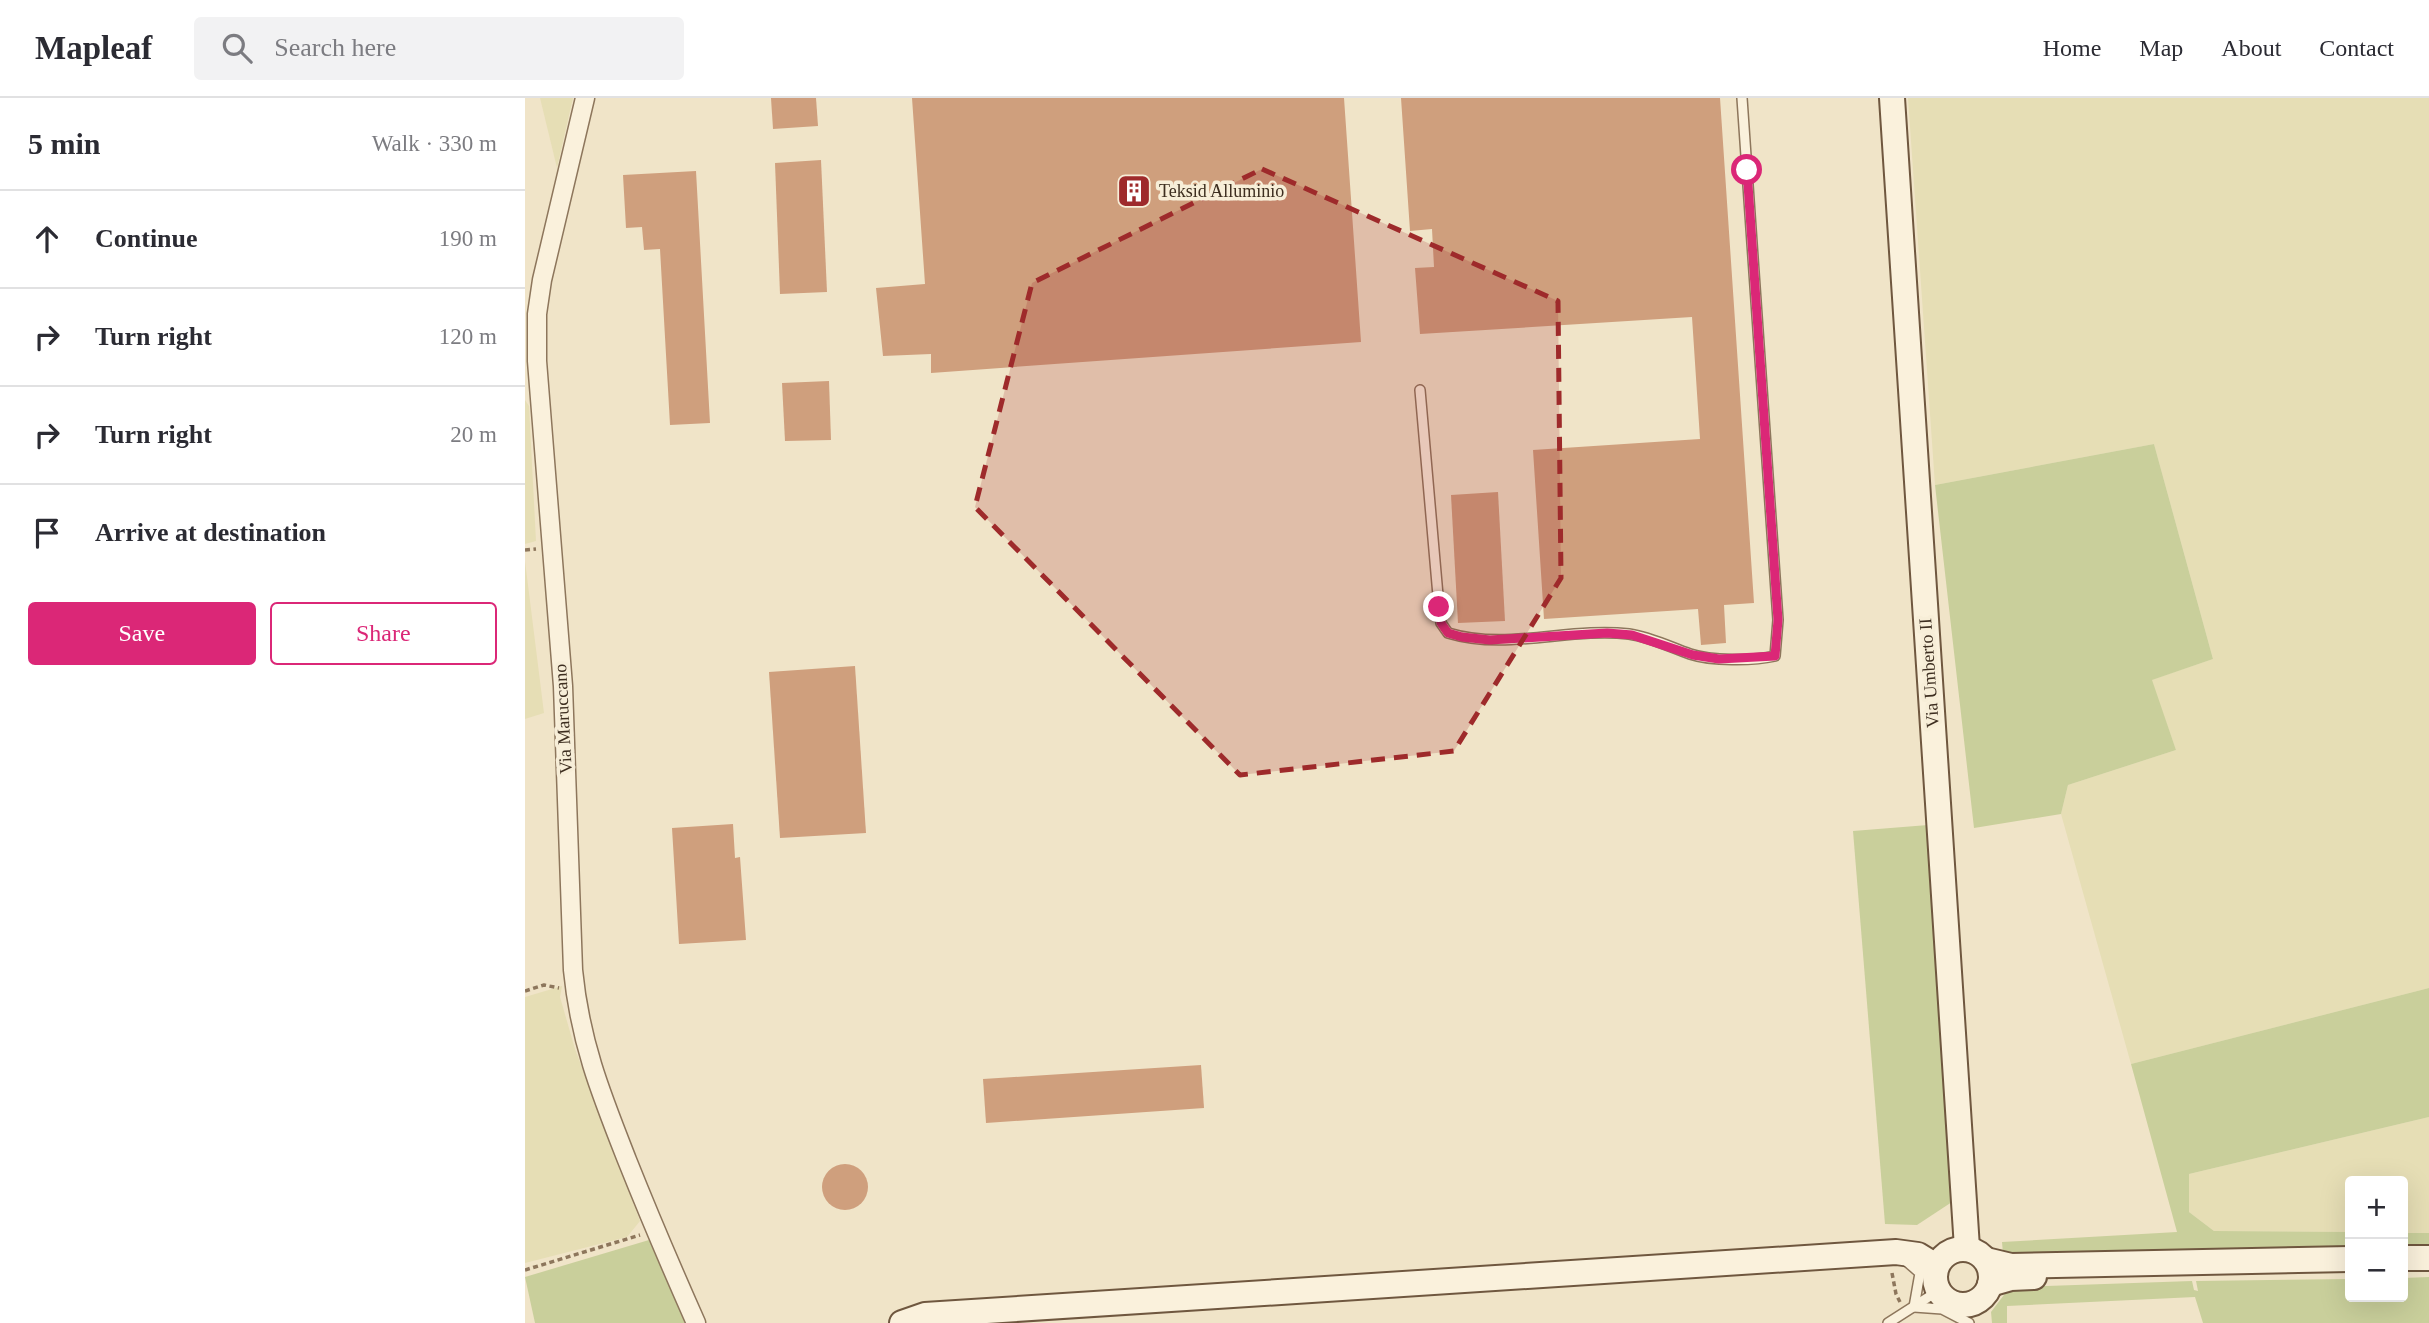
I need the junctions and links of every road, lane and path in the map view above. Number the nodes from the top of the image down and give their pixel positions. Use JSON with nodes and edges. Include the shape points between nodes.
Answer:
{"nodes":[{"id":1,"x":585,"y":98,"type":"edge"},
{"id":2,"x":1742,"y":98,"type":"edge"},
{"id":3,"x":1892,"y":98,"type":"edge"},
{"id":4,"x":531,"y":359,"type":"edge"},
{"id":5,"x":1420,"y":390,"type":"dead end"},
{"id":6,"x":525,"y":991,"type":"edge"},
{"id":7,"x":577,"y":1007,"type":"junction"},
{"id":8,"x":655,"y":1229,"type":"junction"},
{"id":9,"x":1896,"y":1252,"type":"junction"},
{"id":10,"x":2408,"y":1258,"type":"edge"},
{"id":11,"x":2429,"y":1258,"type":"edge"},
{"id":12,"x":2345,"y":1259,"type":"edge"},
{"id":13,"x":1981,"y":1264,"type":"junction"},
{"id":14,"x":2429,"y":1269,"type":"edge"},
{"id":15,"x":525,"y":1270,"type":"edge"},
{"id":16,"x":2408,"y":1270,"type":"edge"},
{"id":17,"x":2345,"y":1271,"type":"edge"},
{"id":18,"x":1937,"y":1278,"type":"junction"},
{"id":19,"x":1914,"y":1307,"type":"junction"},
{"id":20,"x":1971,"y":1317,"type":"edge"},
{"id":21,"x":697,"y":1323,"type":"edge"},
{"id":22,"x":902,"y":1323,"type":"edge"},
{"id":23,"x":1888,"y":1323,"type":"edge"}],
"edges":[{"from":1,"to":4,"type":"street","name":"Via Maruccano","via":[[542,280]]},
{"from":2,"to":5,"type":"lane","via":[[1778,620],[1775,656],[1719,659],[1632,635],[1607,633],[1490,640],[1448,633],[1440,615]]},
{"from":3,"to":13,"type":"street","name":"Via Umberto II"},
{"from":4,"to":7,"type":"street","name":"Via Maruccano","via":[[563,686]]},
{"from":6,"to":7,"type":"path","via":[[544,985],[563,989]]},
{"from":7,"to":8,"type":"street","name":"Via Maruccano","via":[[594,1078]]},
{"from":8,"to":15,"type":"path"},
{"from":8,"to":21,"type":"street","name":"Via Maruccano"},
{"from":9,"to":18,"type":"street","via":[[1918,1255]]},
{"from":9,"to":19,"type":"lane","via":[[1920,1273]]},
{"from":9,"to":22,"type":"street","via":[[925,1315]]},
{"from":10,"to":11,"type":"street"},
{"from":12,"to":13,"type":"street"},
{"from":13,"to":17,"type":"street","via":[[2011,1278]]},
{"from":13,"to":18,"type":"street","via":[[1954,1249],[1943,1256]]},
{"from":13,"to":20,"type":"street","via":[[1986,1293]]},
{"from":14,"to":16,"type":"street"},
{"from":18,"to":19,"type":"lane"},
{"from":18,"to":20,"type":"street","via":[[1946,1300]]},
{"from":19,"to":20,"type":"lane"},
{"from":19,"to":23,"type":"lane"}]}
